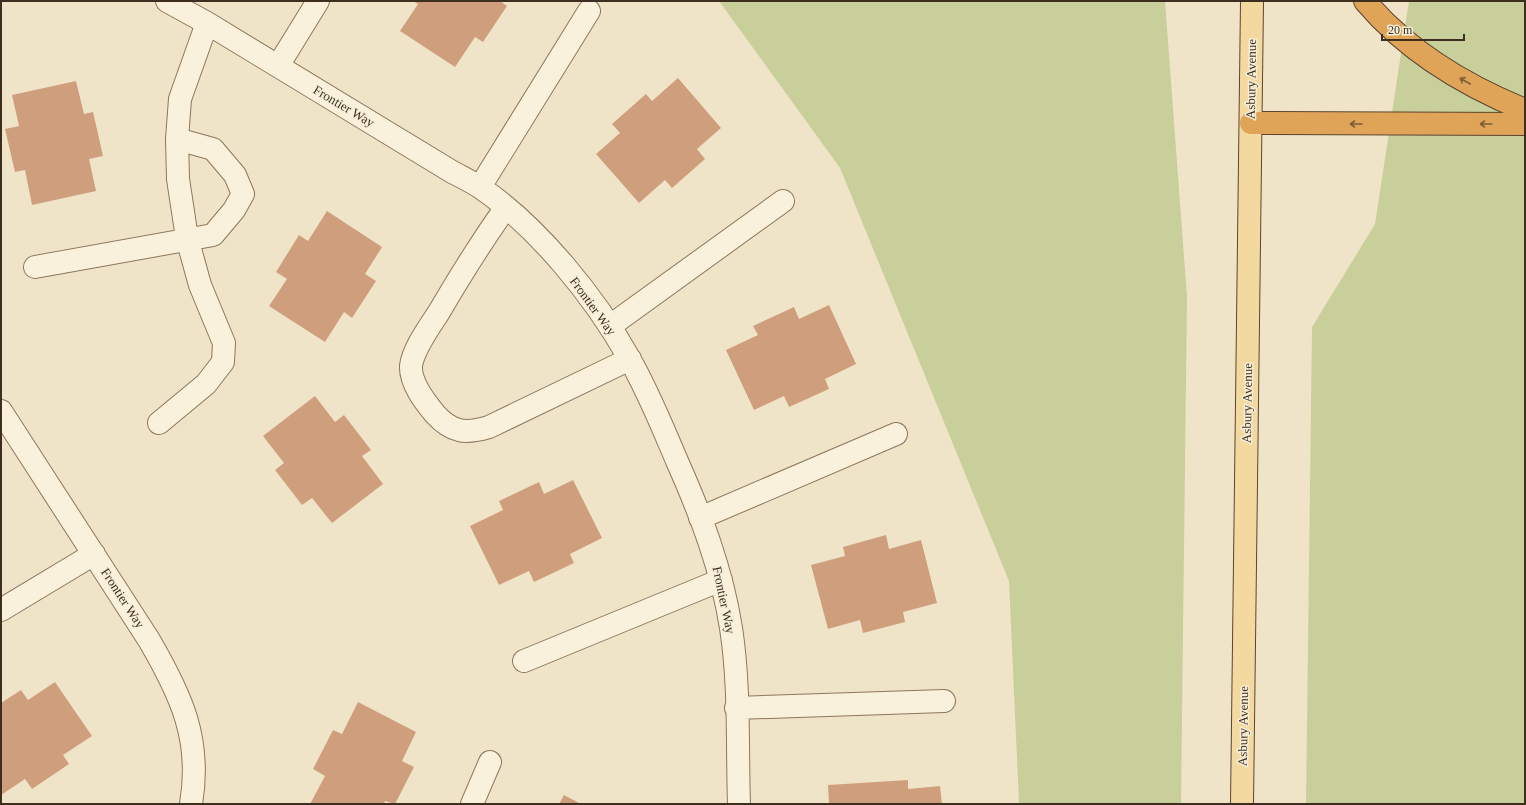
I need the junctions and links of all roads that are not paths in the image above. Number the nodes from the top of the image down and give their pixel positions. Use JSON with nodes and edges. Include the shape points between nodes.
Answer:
{"nodes":[{"id":1,"x":167,"y":1,"type":"edge"},
{"id":2,"x":318,"y":1,"type":"edge"},
{"id":3,"x":1252,"y":1,"type":"edge"},
{"id":4,"x":1365,"y":1,"type":"edge"},
{"id":5,"x":589,"y":11,"type":"dead end"},
{"id":6,"x":207,"y":23,"type":"junction"},
{"id":7,"x":278,"y":66,"type":"junction"},
{"id":8,"x":1525,"y":110,"type":"edge"},
{"id":9,"x":1251,"y":123,"type":"junction"},
{"id":10,"x":1525,"y":124,"type":"edge"},
{"id":11,"x":177,"y":139,"type":"junction"},
{"id":12,"x":480,"y":187,"type":"junction"},
{"id":13,"x":783,"y":201,"type":"dead end"},
{"id":14,"x":506,"y":207,"type":"junction"},
{"id":15,"x":187,"y":238,"type":"junction"},
{"id":16,"x":35,"y":267,"type":"dead end"},
{"id":17,"x":610,"y":326,"type":"junction"},
{"id":18,"x":630,"y":359,"type":"junction"},
{"id":19,"x":1,"y":411,"type":"edge"},
{"id":20,"x":159,"y":423,"type":"dead end"},
{"id":21,"x":896,"y":434,"type":"dead end"},
{"id":22,"x":700,"y":518,"type":"junction"},
{"id":23,"x":94,"y":554,"type":"junction"},
{"id":24,"x":721,"y":580,"type":"junction"},
{"id":25,"x":1,"y":610,"type":"edge"},
{"id":26,"x":524,"y":661,"type":"dead end"},
{"id":27,"x":944,"y":701,"type":"dead end"},
{"id":28,"x":736,"y":708,"type":"junction"},
{"id":29,"x":490,"y":762,"type":"dead end"},
{"id":30,"x":191,"y":804,"type":"edge"},
{"id":31,"x":472,"y":804,"type":"edge"},
{"id":32,"x":739,"y":804,"type":"edge"},
{"id":33,"x":1242,"y":804,"type":"edge"}],
"edges":[{"from":1,"to":6,"type":"street","name":"Frontier Way"},
{"from":2,"to":7,"type":"street"},
{"from":3,"to":9,"type":"main road","name":"Asbury Avenue"},
{"from":8,"to":4,"type":"highway","one_way":true,"via":[[1492,96],[1427,57],[1396,32]]},
{"from":5,"to":12,"type":"street"},
{"from":6,"to":7,"type":"street","name":"Frontier Way"},
{"from":6,"to":11,"type":"street","via":[[180,99]]},
{"from":7,"to":12,"type":"street","name":"Frontier Way"},
{"from":10,"to":9,"type":"highway","one_way":true},
{"from":9,"to":33,"type":"main road","name":"Asbury Avenue"},
{"from":11,"to":15,"type":"street","via":[[178,179]]},
{"from":11,"to":15,"type":"street","via":[[213,149],[235,175],[243,194],[234,210],[213,234]]},
{"from":12,"to":14,"type":"street","name":"Frontier Way"},
{"from":13,"to":17,"type":"street"},
{"from":14,"to":17,"type":"street","name":"Frontier Way","via":[[529,227],[567,270]]},
{"from":14,"to":18,"type":"street","via":[[421,341],[411,365],[412,377],[436,415],[448,427],[466,432],[476,431],[496,424]]},
{"from":15,"to":16,"type":"street"},
{"from":15,"to":20,"type":"street","via":[[200,285],[224,343],[223,362],[206,384]]},
{"from":17,"to":18,"type":"street","name":"Frontier Way"},
{"from":18,"to":22,"type":"street","name":"Frontier Way","via":[[660,422]]},
{"from":19,"to":23,"type":"street","name":"Frontier Way"},
{"from":21,"to":22,"type":"street"},
{"from":22,"to":24,"type":"street","name":"Frontier Way","via":[[713,550]]},
{"from":23,"to":25,"type":"street"},
{"from":23,"to":30,"type":"street","name":"Frontier Way","via":[[172,679],[186,715],[194,753]]},
{"from":24,"to":26,"type":"street"},
{"from":24,"to":28,"type":"street","name":"Frontier Way","via":[[731,628]]},
{"from":27,"to":28,"type":"street"},
{"from":28,"to":32,"type":"street","name":"Frontier Way"},
{"from":29,"to":31,"type":"street"}]}
